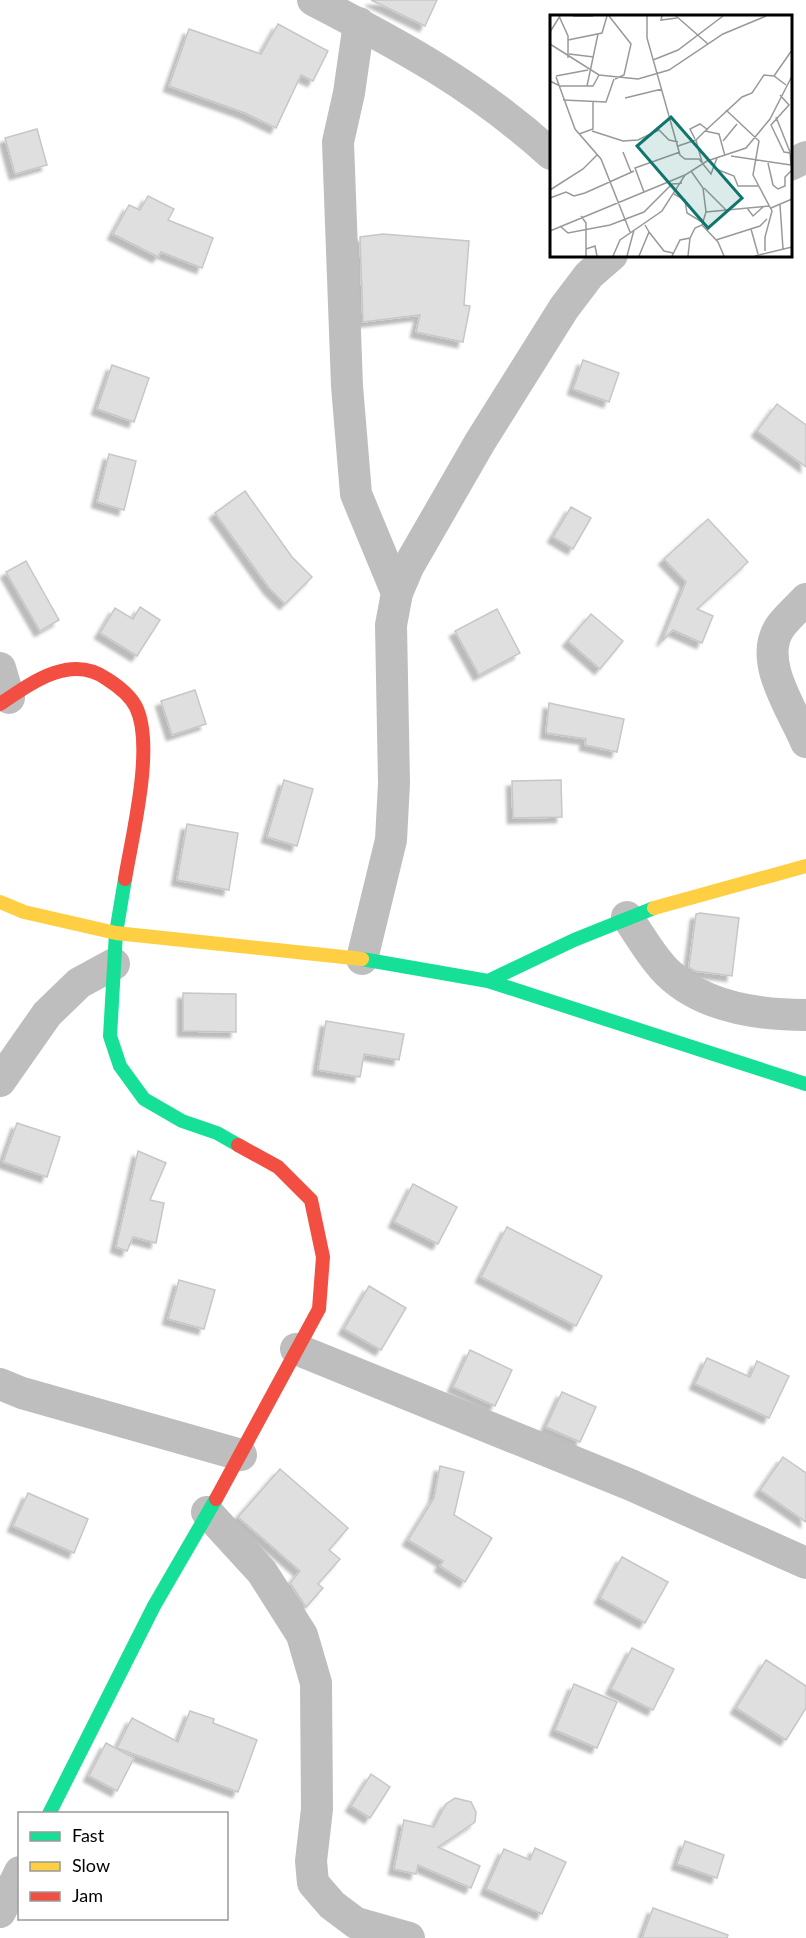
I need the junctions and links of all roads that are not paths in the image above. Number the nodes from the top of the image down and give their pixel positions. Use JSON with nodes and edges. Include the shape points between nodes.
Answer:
{"nodes":[{"id":1,"x":314,"y":0,"type":"edge"},
{"id":2,"x":359,"y":23,"type":"junction"},
{"id":3,"x":550,"y":153,"type":"edge"},
{"id":4,"x":806,"y":157,"type":"edge"},
{"id":5,"x":791,"y":164,"type":"edge"},
{"id":6,"x":611,"y":256,"type":"edge"},
{"id":7,"x":397,"y":593,"type":"junction"},
{"id":8,"x":806,"y":599,"type":"edge"},
{"id":9,"x":0,"y":668,"type":"edge"},
{"id":10,"x":4,"y":701,"type":"edge"},
{"id":11,"x":806,"y":742,"type":"edge"},
{"id":12,"x":806,"y":866,"type":"edge"},
{"id":13,"x":0,"y":902,"type":"edge"},
{"id":14,"x":627,"y":917,"type":"junction"},
{"id":15,"x":116,"y":933,"type":"junction"},
{"id":16,"x":363,"y":959,"type":"junction"},
{"id":17,"x":114,"y":964,"type":"junction"},
{"id":18,"x":488,"y":981,"type":"junction"},
{"id":19,"x":806,"y":1015,"type":"edge"},
{"id":20,"x":0,"y":1081,"type":"edge"},
{"id":21,"x":806,"y":1084,"type":"edge"},
{"id":22,"x":296,"y":1349,"type":"junction"},
{"id":23,"x":0,"y":1384,"type":"edge"},
{"id":24,"x":240,"y":1455,"type":"junction"},
{"id":25,"x":207,"y":1512,"type":"junction"},
{"id":26,"x":806,"y":1563,"type":"edge"},
{"id":27,"x":50,"y":1812,"type":"edge"},
{"id":28,"x":18,"y":1876,"type":"edge"},
{"id":29,"x":0,"y":1912,"type":"edge"},
{"id":30,"x":409,"y":1938,"type":"edge"}],
"edges":[{"from":1,"to":2,"type":"street"},
{"from":2,"to":3,"type":"street","via":[[435,65],[504,113]]},
{"from":2,"to":7,"type":"street","via":[[338,142],[347,386],[356,494]]},
{"from":4,"to":5,"type":"street"},
{"from":6,"to":7,"type":"street","via":[[589,275],[564,308],[480,442]]},
{"from":7,"to":16,"type":"street","via":[[391,625],[391,840]]},
{"from":8,"to":11,"type":"street","via":[[779,628],[772,646],[772,662]]},
{"from":9,"to":10,"type":"street"},
{"from":10,"to":15,"type":"street","via":[[34,681],[68,668],[95,670],[122,689],[136,707],[143,732],[142,774]]},
{"from":12,"to":14,"type":"street","via":[[741,881]]},
{"from":13,"to":15,"type":"street","via":[[24,912]]},
{"from":14,"to":18,"type":"street"},
{"from":14,"to":19,"type":"street","via":[[667,973],[702,997],[769,1015]]},
{"from":15,"to":16,"type":"street"},
{"from":15,"to":17,"type":"street"},
{"from":16,"to":18,"type":"street"},
{"from":17,"to":20,"type":"street","via":[[79,983],[47,1014]]},
{"from":17,"to":22,"type":"street","via":[[110,1036],[120,1066],[144,1099],[278,1167],[311,1200],[323,1257],[319,1310]]},
{"from":18,"to":21,"type":"street"},
{"from":22,"to":24,"type":"street"},
{"from":22,"to":26,"type":"street","via":[[631,1485]]},
{"from":23,"to":24,"type":"street"},
{"from":24,"to":25,"type":"street"},
{"from":25,"to":27,"type":"street","via":[[154,1606]]},
{"from":25,"to":30,"type":"street","via":[[262,1572],[302,1635],[316,1683],[313,1883],[327,1901],[356,1923]]},
{"from":28,"to":29,"type":"street"}]}
